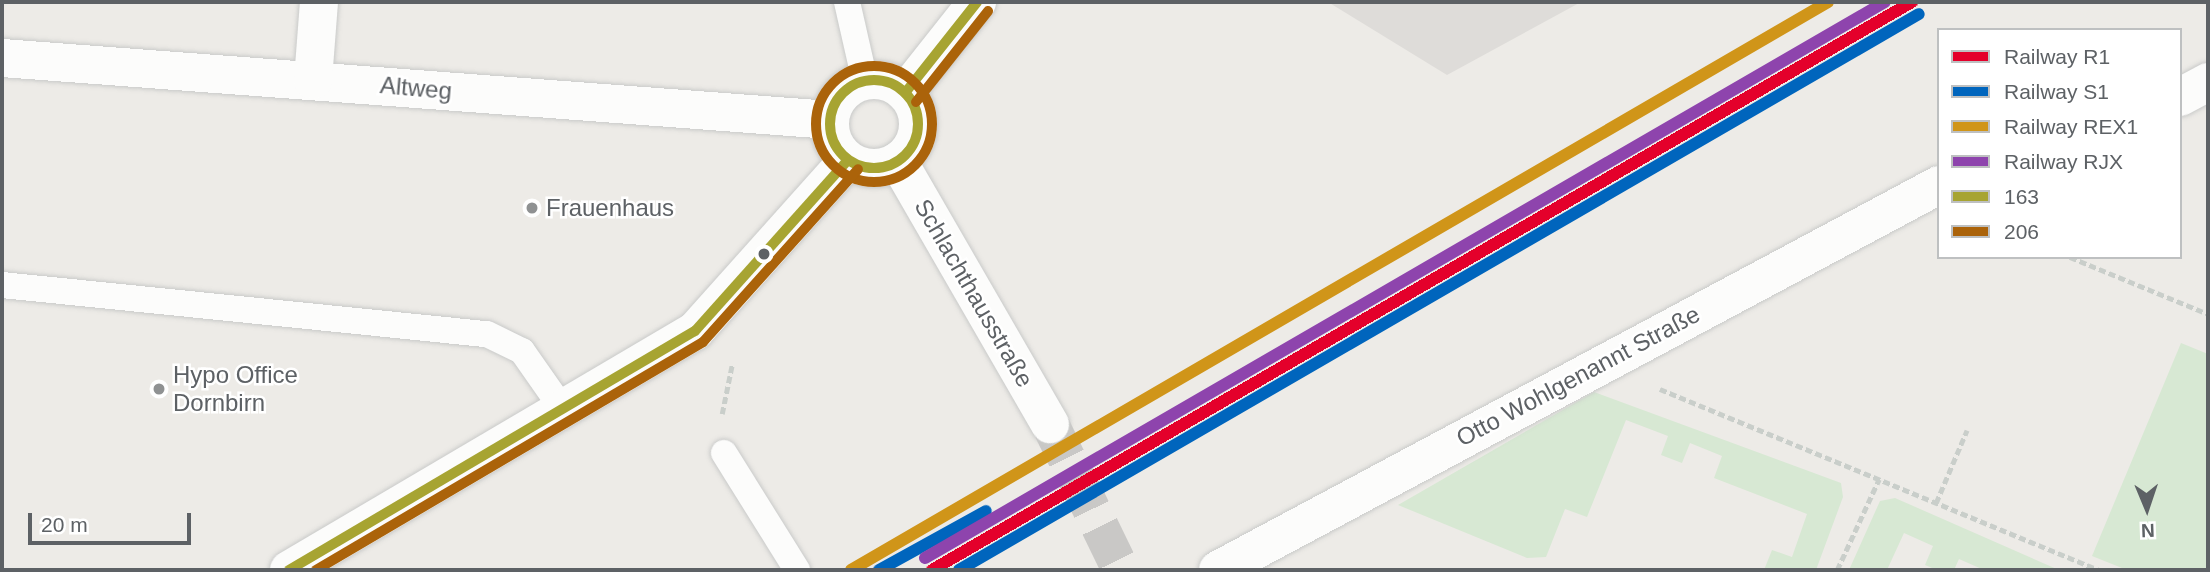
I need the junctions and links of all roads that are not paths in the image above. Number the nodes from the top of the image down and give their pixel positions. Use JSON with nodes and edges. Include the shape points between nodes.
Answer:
{"nodes":[{"id":1,"x":319,"y":2,"type":"edge"},
{"id":2,"x":847,"y":2,"type":"edge"},
{"id":3,"x":977,"y":2,"type":"edge"},
{"id":4,"x":2,"y":58,"type":"edge"},
{"id":5,"x":313,"y":80,"type":"junction"},
{"id":6,"x":865,"y":81,"type":"junction"},
{"id":7,"x":2208,"y":82,"type":"edge"},
{"id":8,"x":905,"y":93,"type":"junction"},
{"id":9,"x":2182,"y":96,"type":"edge"},
{"id":10,"x":830,"y":120,"type":"junction"},
{"id":11,"x":848,"y":160,"type":"junction"},
{"id":12,"x":898,"y":161,"type":"junction"},
{"id":13,"x":1937,"y":186,"type":"edge"},
{"id":14,"x":2,"y":285,"type":"edge"},
{"id":15,"x":564,"y":411,"type":"junction"},
{"id":16,"x":1050,"y":424,"type":"tunnel mouth"},
{"id":17,"x":724,"y":453,"type":"road end"},
{"id":18,"x":289,"y":570,"type":"edge"},
{"id":19,"x":797,"y":570,"type":"edge"},
{"id":20,"x":1218,"y":570,"type":"edge"}],
"edges":[{"from":1,"to":5,"type":"street"},
{"from":2,"to":6,"type":"lane"},
{"from":3,"to":8,"type":"street"},
{"from":4,"to":5,"type":"street","name":"Altweg"},
{"from":5,"to":10,"type":"street","name":"Altweg"},
{"from":6,"to":8,"type":"street","via":[[879,80]]},
{"from":6,"to":10,"type":"street","via":[[841,95]]},
{"from":7,"to":9,"type":"street"},
{"from":8,"to":12,"type":"street","via":[[918,128],[908,153]]},
{"from":10,"to":11,"type":"street","via":[[834,142]]},
{"from":11,"to":12,"type":"street","via":[[873,169]]},
{"from":11,"to":15,"type":"street","via":[[695,331]]},
{"from":12,"to":16,"type":"street","name":"Schlachthausstraße"},
{"from":13,"to":20,"type":"street","name":"Otto Wohlgenannt Straße"},
{"from":14,"to":15,"type":"lane","via":[[487,334],[522,351]]},
{"from":15,"to":18,"type":"street"},
{"from":17,"to":19,"type":"lane"}]}
